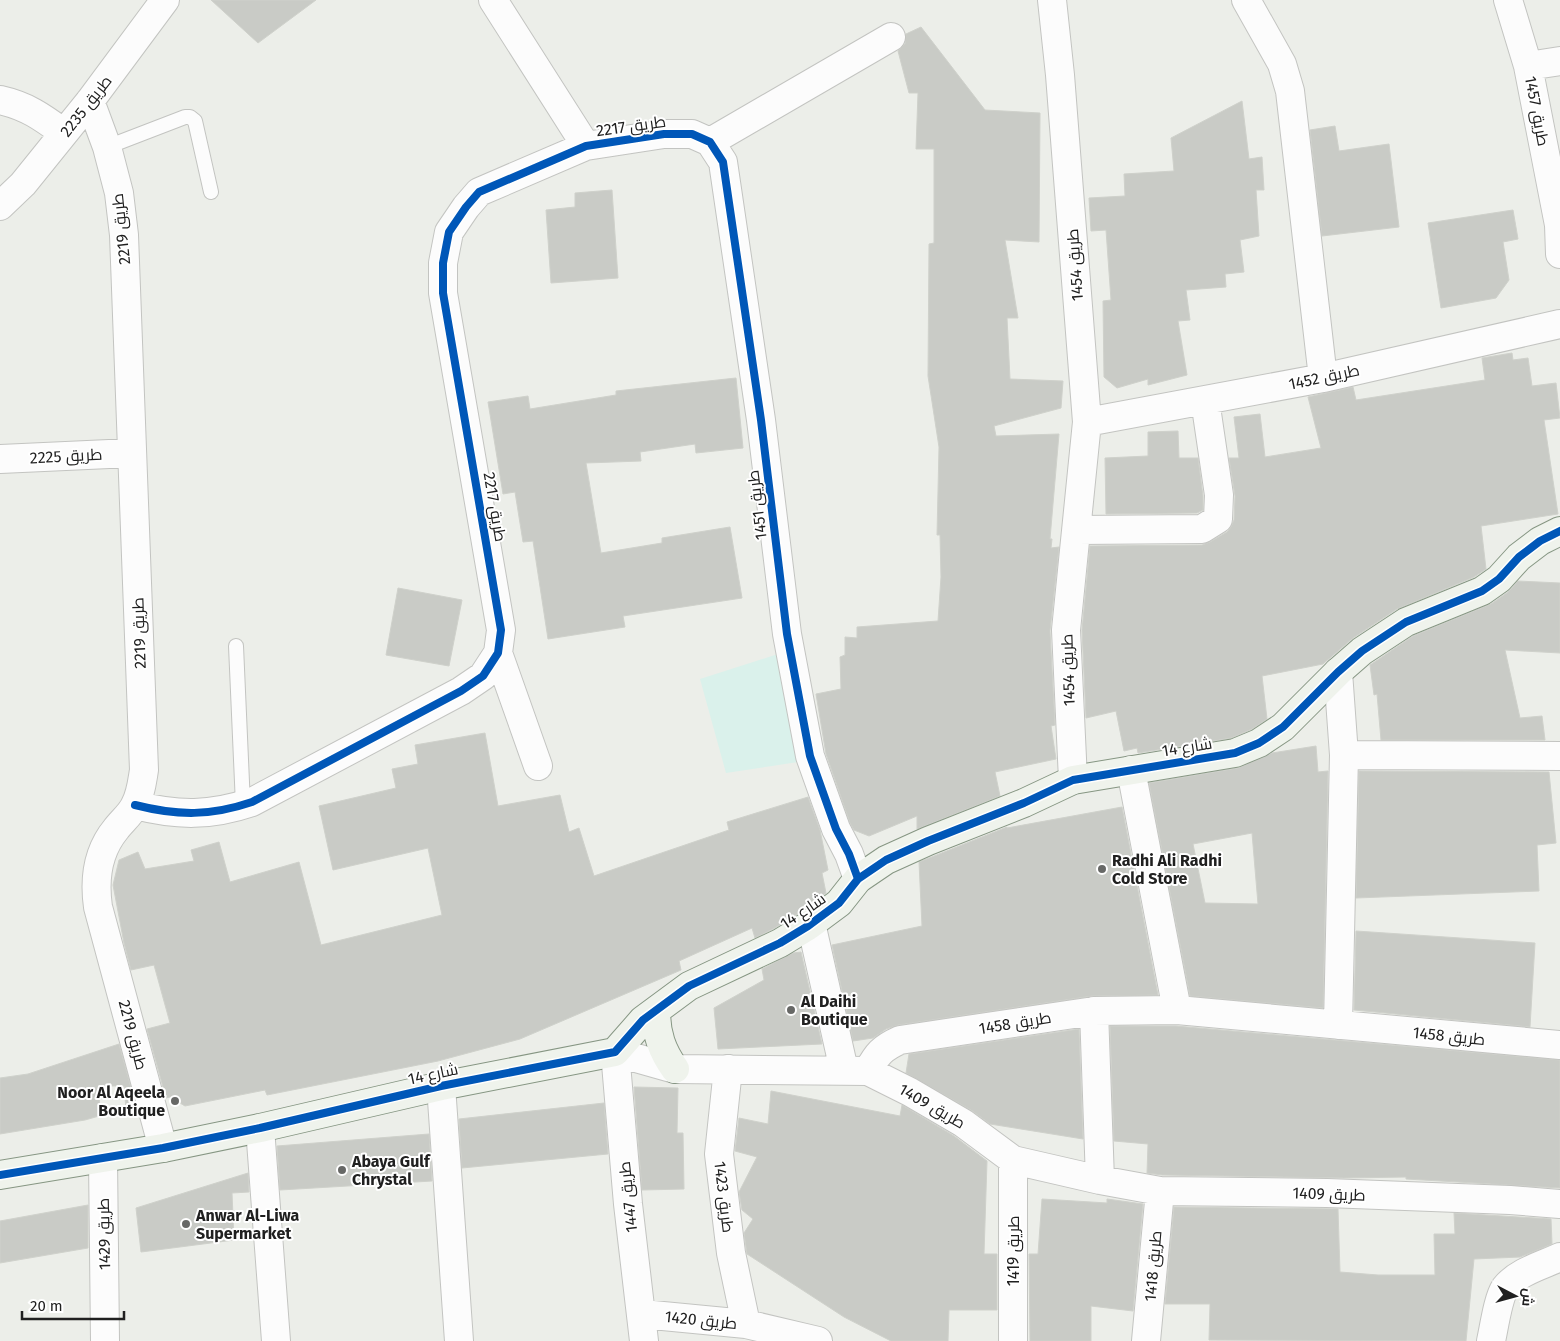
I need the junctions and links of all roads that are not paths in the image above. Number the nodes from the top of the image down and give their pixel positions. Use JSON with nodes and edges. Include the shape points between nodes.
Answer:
{"nodes":[{"id":1,"x":165,"y":0,"type":"edge"},
{"id":2,"x":493,"y":0,"type":"edge"},
{"id":3,"x":1052,"y":0,"type":"edge"},
{"id":4,"x":1246,"y":0,"type":"edge"},
{"id":5,"x":1508,"y":0,"type":"edge"},
{"id":6,"x":890,"y":38,"type":"dead end"},
{"id":7,"x":1560,"y":61,"type":"edge"},
{"id":8,"x":1528,"y":66,"type":"junction"},
{"id":9,"x":0,"y":100,"type":"edge"},
{"id":10,"x":90,"y":101,"type":"junction"},
{"id":11,"x":64,"y":133,"type":"junction"},
{"id":12,"x":701,"y":138,"type":"junction"},
{"id":13,"x":586,"y":146,"type":"junction"},
{"id":14,"x":107,"y":147,"type":"junction"},
{"id":15,"x":211,"y":192,"type":"dead end"},
{"id":16,"x":0,"y":206,"type":"edge"},
{"id":17,"x":1560,"y":225,"type":"edge"},
{"id":18,"x":1560,"y":254,"type":"edge"},
{"id":19,"x":1560,"y":324,"type":"edge"},
{"id":20,"x":1324,"y":378,"type":"junction"},
{"id":21,"x":1205,"y":400,"type":"junction"},
{"id":22,"x":1087,"y":422,"type":"junction"},
{"id":23,"x":131,"y":453,"type":"junction"},
{"id":24,"x":0,"y":460,"type":"edge"},
{"id":25,"x":1076,"y":530,"type":"junction"},
{"id":26,"x":1560,"y":531,"type":"edge"},
{"id":27,"x":236,"y":646,"type":"dead end"},
{"id":28,"x":498,"y":654,"type":"junction"},
{"id":29,"x":1338,"y":672,"type":"junction"},
{"id":30,"x":1344,"y":755,"type":"junction"},
{"id":31,"x":1560,"y":756,"type":"edge"},
{"id":32,"x":538,"y":766,"type":"dead end"},
{"id":33,"x":1131,"y":770,"type":"junction"},
{"id":34,"x":1073,"y":780,"type":"junction"},
{"id":35,"x":135,"y":805,"type":"junction"},
{"id":36,"x":243,"y":805,"type":"junction"},
{"id":37,"x":858,"y":879,"type":"junction"},
{"id":38,"x":811,"y":922,"type":"junction"},
{"id":39,"x":1177,"y":1010,"type":"junction"},
{"id":40,"x":656,"y":1011,"type":"junction"},
{"id":41,"x":1094,"y":1011,"type":"junction"},
{"id":42,"x":1338,"y":1025,"type":"junction"},
{"id":43,"x":1560,"y":1045,"type":"edge"},
{"id":44,"x":615,"y":1052,"type":"junction"},
{"id":45,"x":675,"y":1069,"type":"junction"},
{"id":46,"x":728,"y":1069,"type":"junction"},
{"id":47,"x":856,"y":1071,"type":"junction"},
{"id":48,"x":441,"y":1086,"type":"junction"},
{"id":49,"x":260,"y":1128,"type":"junction"},
{"id":50,"x":163,"y":1148,"type":"junction"},
{"id":51,"x":103,"y":1158,"type":"junction"},
{"id":52,"x":1013,"y":1160,"type":"junction"},
{"id":53,"x":0,"y":1175,"type":"edge"},
{"id":54,"x":1100,"y":1180,"type":"junction"},
{"id":55,"x":1160,"y":1191,"type":"junction"},
{"id":56,"x":1560,"y":1204,"type":"edge"},
{"id":57,"x":1560,"y":1257,"type":"edge"},
{"id":58,"x":642,"y":1314,"type":"junction"},
{"id":59,"x":746,"y":1324,"type":"junction"},
{"id":60,"x":105,"y":1341,"type":"edge"},
{"id":61,"x":276,"y":1341,"type":"edge"},
{"id":62,"x":459,"y":1341,"type":"edge"},
{"id":63,"x":644,"y":1341,"type":"edge"},
{"id":64,"x":818,"y":1341,"type":"edge"},
{"id":65,"x":1012,"y":1341,"type":"edge"},
{"id":66,"x":1146,"y":1341,"type":"edge"},
{"id":67,"x":1491,"y":1341,"type":"edge"}],
"edges":[{"from":1,"to":10,"type":"street","name":"طريق 2235"},
{"from":2,"to":13,"type":"street"},
{"from":3,"to":22,"type":"street","name":"طريق 1454"},
{"from":4,"to":20,"type":"street","via":[[1282,64],[1290,91]]},
{"from":5,"to":8,"type":"street","name":"طريق 1457"},
{"from":6,"to":12,"type":"street"},
{"from":7,"to":8,"type":"street"},
{"from":8,"to":17,"type":"street","name":"طريق 1457"},
{"from":9,"to":11,"type":"street","via":[[38,113]]},
{"from":10,"to":11,"type":"street","name":"طريق 2235"},
{"from":10,"to":14,"type":"street","name":"طريق 2219"},
{"from":11,"to":16,"type":"street","name":"طريق 2235","via":[[23,184]]},
{"from":12,"to":13,"type":"street","name":"طريق 2217","via":[[664,134]]},
{"from":12,"to":37,"type":"street","name":"طريق 1451","via":[[723,162],[761,420],[787,634],[810,756]]},
{"from":13,"to":28,"type":"street","name":"طريق 2217","via":[[479,192],[449,232],[443,263],[443,292],[499,614]]},
{"from":14,"to":15,"type":"lane","via":[[185,117],[195,120]]},
{"from":14,"to":23,"type":"street","name":"طريق 2219","via":[[124,235]]},
{"from":17,"to":18,"type":"street","name":"طريق 1457"},
{"from":19,"to":20,"type":"street","name":"طريق 1452"},
{"from":20,"to":21,"type":"street","name":"طريق 1452"},
{"from":21,"to":22,"type":"street","name":"طريق 1452"},
{"from":21,"to":25,"type":"street","via":[[1218,495],[1218,519],[1202,529]]},
{"from":22,"to":25,"type":"street","name":"طريق 1454"},
{"from":23,"to":24,"type":"street","name":"طريق 2225"},
{"from":23,"to":35,"type":"street","name":"طريق 2219","via":[[144,756],[142,785]]},
{"from":25,"to":34,"type":"street","name":"طريق 1454","via":[[1066,630]]},
{"from":26,"to":29,"type":"street","name":"شارع 14","via":[[1519,557],[1499,579],[1482,591],[1406,622],[1362,650]]},
{"from":27,"to":36,"type":"lane"},
{"from":28,"to":32,"type":"street"},
{"from":28,"to":36,"type":"street","name":"طريق 2217","via":[[483,676],[461,691]]},
{"from":29,"to":30,"type":"street"},
{"from":29,"to":33,"type":"street","name":"شارع 14","via":[[1283,727],[1259,743],[1236,753]]},
{"from":30,"to":31,"type":"street"},
{"from":30,"to":42,"type":"street"},
{"from":33,"to":34,"type":"street","name":"شارع 14"},
{"from":33,"to":39,"type":"street"},
{"from":34,"to":37,"type":"street","name":"شارع 14","via":[[895,856]]},
{"from":35,"to":36,"type":"street","name":"طريق 2217","via":[[188,814]]},
{"from":35,"to":50,"type":"street","name":"طريق 2219","via":[[105,846],[98,863],[96,892]]},
{"from":37,"to":38,"type":"street","name":"شارع 14","via":[[839,903]]},
{"from":38,"to":40,"type":"street","name":"شارع 14","via":[[780,944],[689,986]]},
{"from":38,"to":47,"type":"street"},
{"from":39,"to":41,"type":"street","name":"طريق 1458"},
{"from":39,"to":42,"type":"street","name":"طريق 1458"},
{"from":40,"to":44,"type":"street","name":"شارع 14","via":[[643,1020]]},
{"from":40,"to":45,"type":"street","via":[[659,1042]]},
{"from":41,"to":47,"type":"street","name":"طريق 1458","via":[[900,1040],[886,1046]]},
{"from":41,"to":54,"type":"street"},
{"from":42,"to":43,"type":"street","name":"طريق 1458"},
{"from":44,"to":45,"type":"street","name":"طريق 1409"},
{"from":44,"to":48,"type":"street","name":"شارع 14"},
{"from":44,"to":58,"type":"street","name":"طريق 1447","via":[[628,1204]]},
{"from":45,"to":46,"type":"street","name":"طريق 1409"},
{"from":46,"to":47,"type":"street","name":"طريق 1409"},
{"from":46,"to":59,"type":"street","name":"طريق 1423","via":[[719,1154],[731,1253]]},
{"from":47,"to":52,"type":"street","name":"طريق 1409","via":[[910,1092],[963,1123]]},
{"from":48,"to":49,"type":"street","name":"شارع 14"},
{"from":48,"to":62,"type":"street"},
{"from":49,"to":50,"type":"street","name":"شارع 14"},
{"from":49,"to":61,"type":"street"},
{"from":50,"to":51,"type":"street","name":"شارع 14"},
{"from":51,"to":53,"type":"street","name":"شارع 14"},
{"from":51,"to":60,"type":"street","name":"طريق 1429"},
{"from":52,"to":54,"type":"street","name":"طريق 1409"},
{"from":52,"to":65,"type":"street","name":"طريق 1419"},
{"from":54,"to":55,"type":"street","name":"طريق 1409"},
{"from":55,"to":56,"type":"street","name":"طريق 1409","via":[[1327,1193]]},
{"from":55,"to":66,"type":"street","name":"طريق 1418"},
{"from":57,"to":67,"type":"street","via":[[1521,1275],[1505,1288]]},
{"from":58,"to":59,"type":"street","name":"طريق 1420"},
{"from":58,"to":63,"type":"street","name":"طريق 1447"},
{"from":59,"to":64,"type":"street","name":"طريق 1420"}]}
